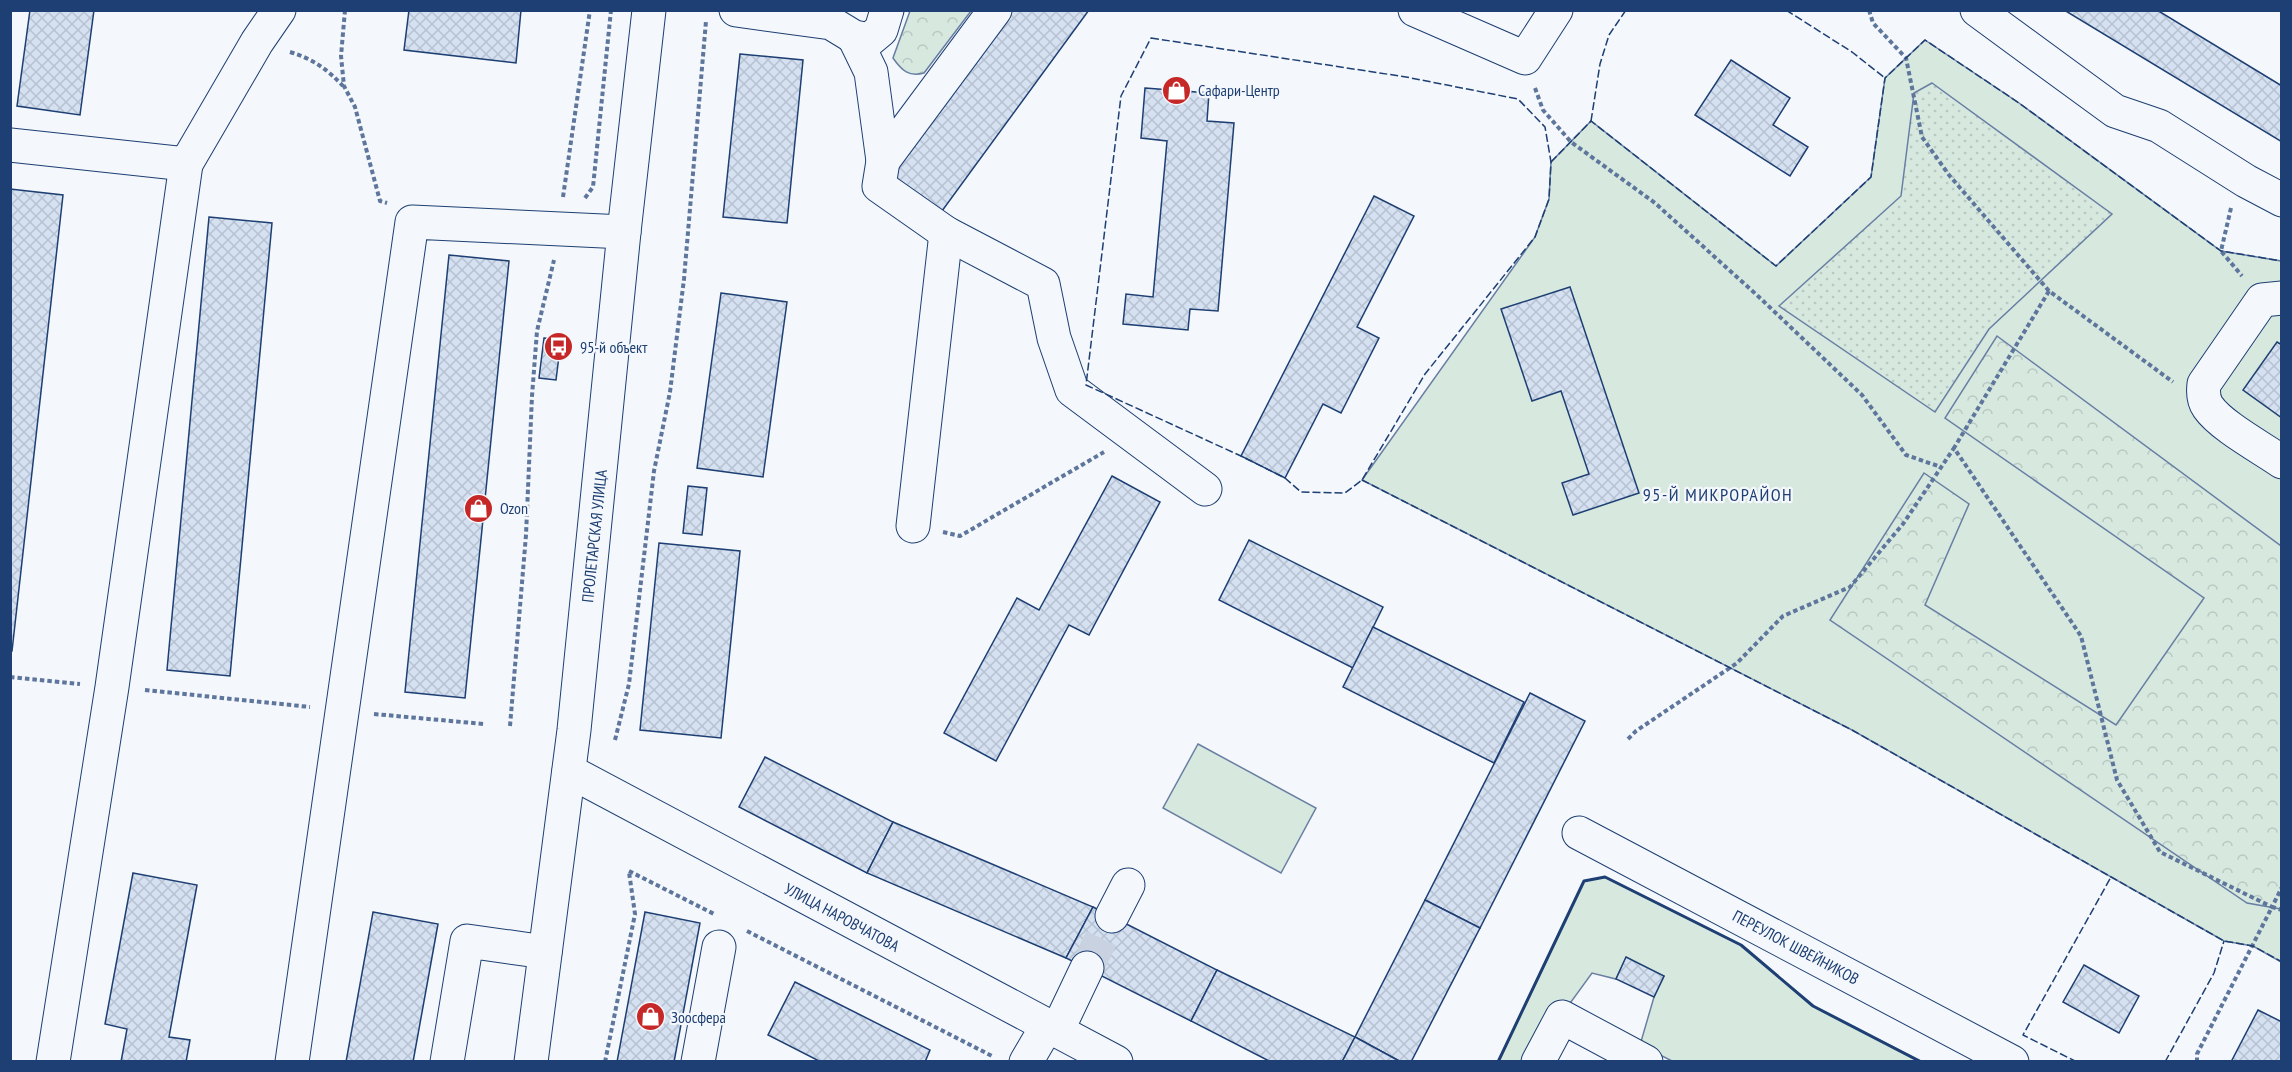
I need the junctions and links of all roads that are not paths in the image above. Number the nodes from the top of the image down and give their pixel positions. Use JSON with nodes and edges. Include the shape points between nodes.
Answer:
{"nodes":[{"id":1,"x":279,"y":10,"type":"edge"},
{"id":2,"x":649,"y":10,"type":"edge"},
{"id":3,"x":736,"y":10,"type":"edge"},
{"id":4,"x":887,"y":10,"type":"edge"},
{"id":5,"x":995,"y":10,"type":"edge"},
{"id":6,"x":1414,"y":10,"type":"edge"},
{"id":7,"x":1556,"y":10,"type":"edge"},
{"id":8,"x":1977,"y":10,"type":"edge"},
{"id":9,"x":854,"y":37,"type":"junction"},
{"id":10,"x":10,"y":145,"type":"edge"},
{"id":11,"x":883,"y":161,"type":"junction"},
{"id":12,"x":186,"y":164,"type":"junction"},
{"id":13,"x":2282,"y":200,"type":"edge"},
{"id":14,"x":624,"y":232,"type":"junction"},
{"id":15,"x":946,"y":233,"type":"junction"},
{"id":16,"x":2272,"y":299,"type":"edge"},
{"id":17,"x":2282,"y":462,"type":"edge"},
{"id":18,"x":1205,"y":489,"type":"dead end"},
{"id":19,"x":913,"y":526,"type":"road end"},
{"id":20,"x":569,"y":771,"type":"junction"},
{"id":21,"x":1579,"y":833,"type":"dead end"},
{"id":22,"x":1128,"y":885,"type":"dead end"},
{"id":23,"x":1112,"y":916,"type":"tunnel mouth"},
{"id":24,"x":728,"y":932,"type":"road end"},
{"id":25,"x":545,"y":952,"type":"junction"},
{"id":26,"x":1087,"y":968,"type":"tunnel mouth"},
{"id":27,"x":1052,"y":1029,"type":"junction"},
{"id":28,"x":53,"y":1062,"type":"edge"},
{"id":29,"x":292,"y":1062,"type":"edge"},
{"id":30,"x":447,"y":1062,"type":"edge"},
{"id":31,"x":531,"y":1062,"type":"edge"},
{"id":32,"x":698,"y":1062,"type":"edge"},
{"id":33,"x":1026,"y":1062,"type":"edge"},
{"id":34,"x":1116,"y":1062,"type":"edge"},
{"id":35,"x":1538,"y":1062,"type":"edge"},
{"id":36,"x":1646,"y":1062,"type":"edge"},
{"id":37,"x":2012,"y":1062,"type":"edge"}],
"edges":[{"from":1,"to":12,"type":"street"},
{"from":2,"to":14,"type":"street","name":"ПРОЛЕТАРСКАЯ УЛИЦА"},
{"from":3,"to":9,"type":"street","via":[[831,23]]},
{"from":4,"to":9,"type":"street","via":[[881,30],[869,40]]},
{"from":5,"to":11,"type":"street"},
{"from":6,"to":7,"type":"street","via":[[1525,58]]},
{"from":8,"to":13,"type":"street","via":[[2115,111],[2159,126]]},
{"from":9,"to":11,"type":"street","via":[[871,72]]},
{"from":10,"to":12,"type":"street"},
{"from":11,"to":15,"type":"street","via":[[879,186]]},
{"from":12,"to":28,"type":"street","via":[[112,687]]},
{"from":14,"to":20,"type":"street","name":"ПРОЛЕТАРСКАЯ УЛИЦА"},
{"from":14,"to":29,"type":"street","via":[[412,222]]},
{"from":15,"to":18,"type":"street","via":[[1043,285],[1054,338],[1072,390]]},
{"from":15,"to":19,"type":"street"},
{"from":16,"to":17,"type":"street","via":[[2204,384],[2203,394],[2208,407],[2225,423]]},
{"from":20,"to":25,"type":"street","name":"ПРОЛЕТАРСКАЯ УЛИЦА"},
{"from":20,"to":27,"type":"street","name":"УЛИЦА НАРОВЧАТОВА"},
{"from":21,"to":37,"type":"street","name":"ПЕРЕУЛОК ШВЕЙНИКОВ"},
{"from":22,"to":23,"type":"street"},
{"from":24,"to":32,"type":"street"},
{"from":25,"to":30,"type":"street","via":[[467,940]]},
{"from":25,"to":31,"type":"street","name":"ПРОЛЕТАРСКАЯ УЛИЦА"},
{"from":26,"to":27,"type":"street"},
{"from":27,"to":33,"type":"street"},
{"from":27,"to":34,"type":"street","name":"УЛИЦА НАРОВЧАТОВА"},
{"from":35,"to":36,"type":"street","via":[[1562,1017]]}]}
